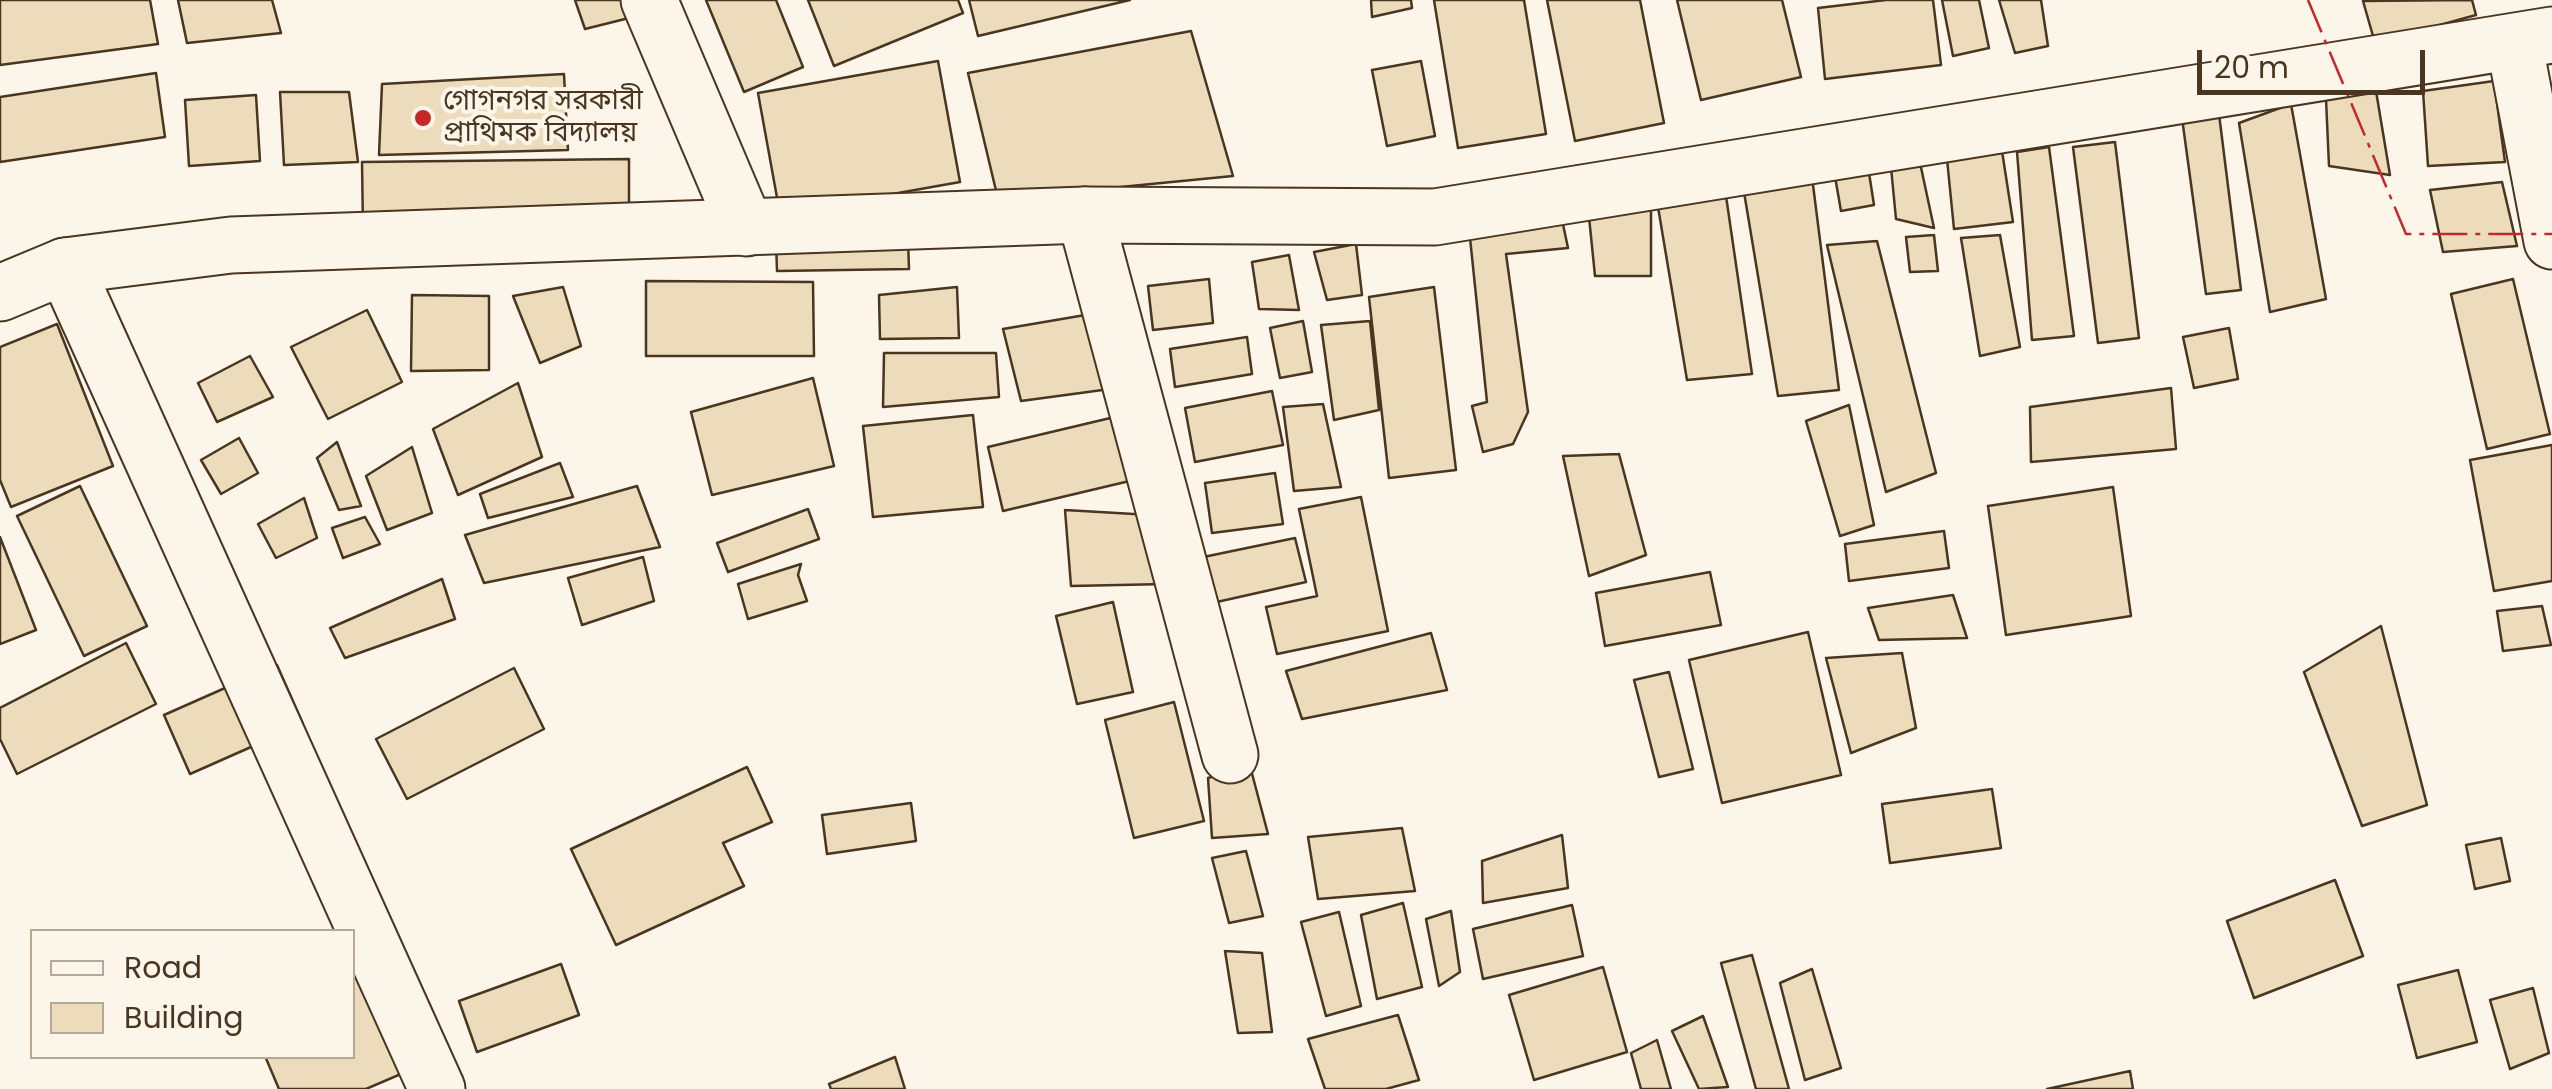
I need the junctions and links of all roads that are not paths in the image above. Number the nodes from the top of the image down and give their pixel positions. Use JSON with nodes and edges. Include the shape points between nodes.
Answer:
{"nodes":[{"id":1,"x":650,"y":0,"type":"edge"},
{"id":2,"x":2533,"y":38,"type":"edge"},
{"id":3,"x":1085,"y":215,"type":"junction"},
{"id":4,"x":746,"y":228,"type":"junction"},
{"id":5,"x":2552,"y":241,"type":"edge"},
{"id":6,"x":65,"y":266,"type":"junction"},
{"id":7,"x":0,"y":292,"type":"edge"},
{"id":8,"x":1230,"y":755,"type":"dead end"},
{"id":9,"x":437,"y":1089,"type":"edge"}],
"edges":[{"from":1,"to":4,"type":"main road"},
{"from":2,"to":3,"type":"main road","via":[[1435,216]]},
{"from":2,"to":5,"type":"main road"},
{"from":3,"to":4,"type":"main road"},
{"from":3,"to":8,"type":"main road"},
{"from":4,"to":6,"type":"main road","via":[[231,245]]},
{"from":6,"to":7,"type":"main road"},
{"from":6,"to":9,"type":"main road"}]}
